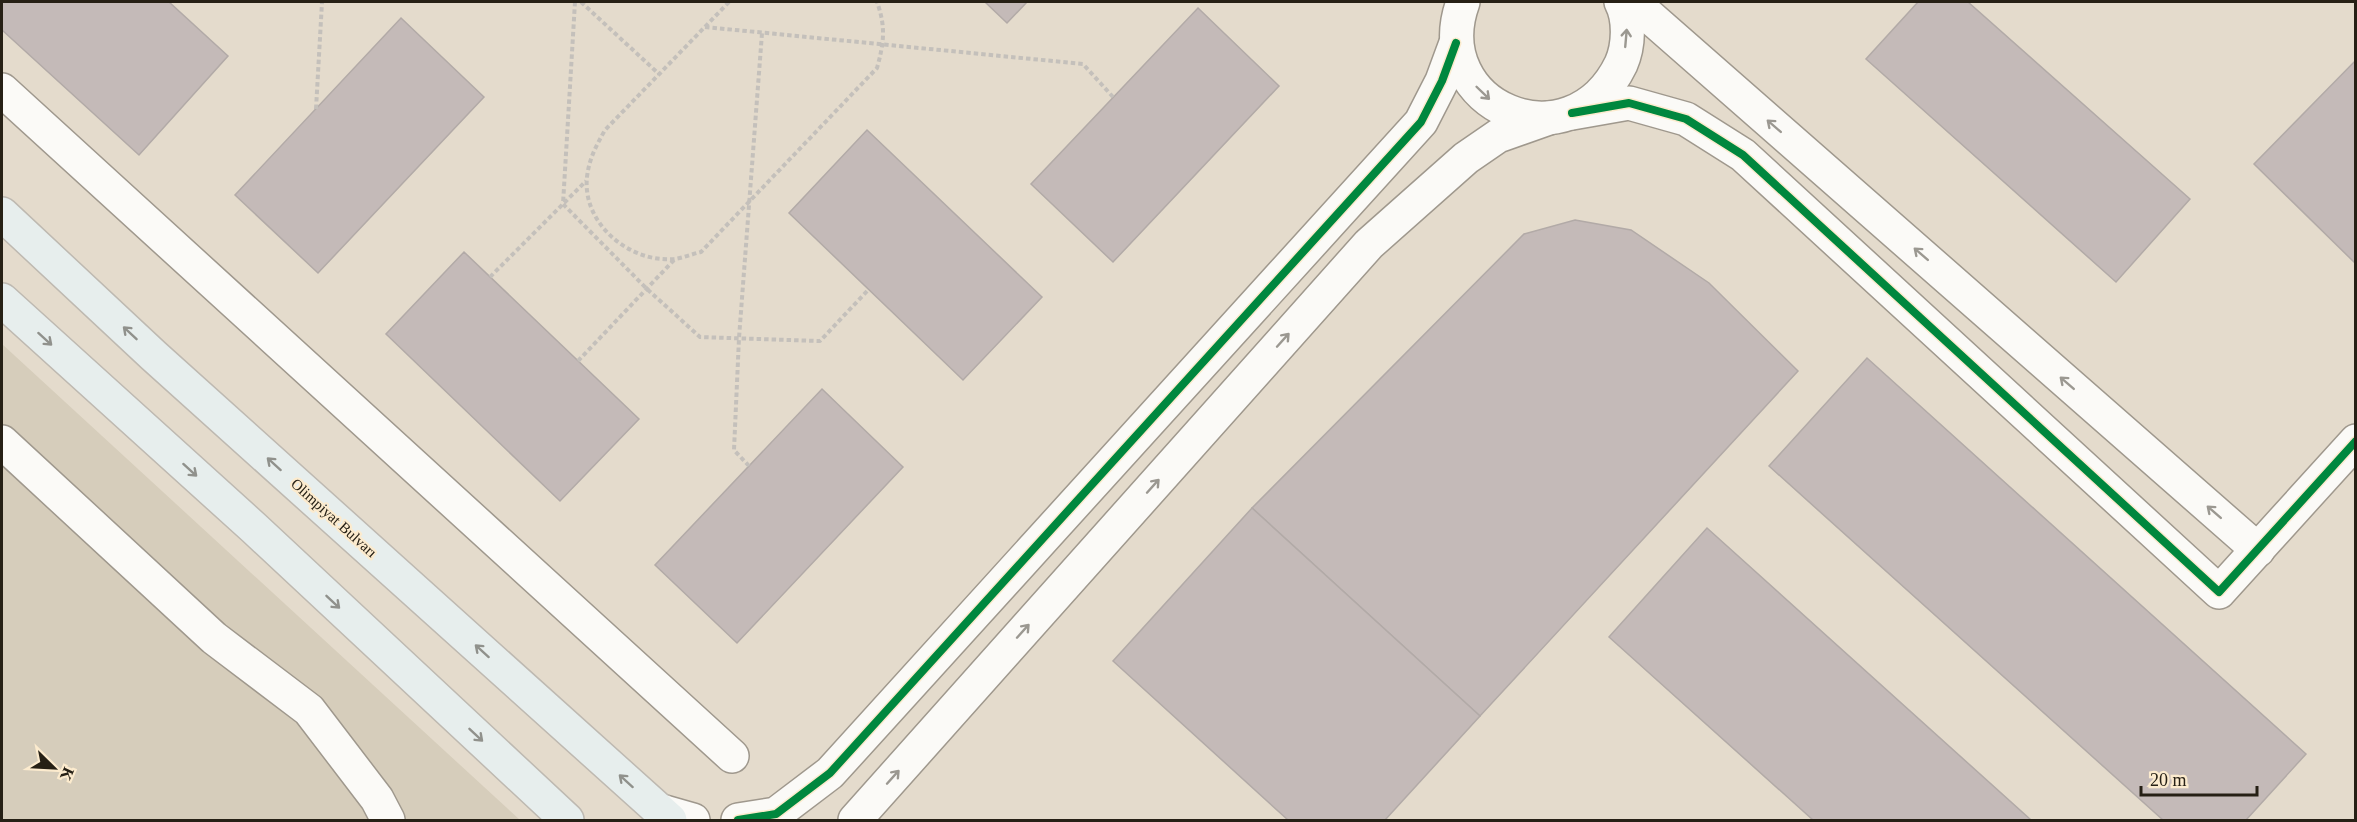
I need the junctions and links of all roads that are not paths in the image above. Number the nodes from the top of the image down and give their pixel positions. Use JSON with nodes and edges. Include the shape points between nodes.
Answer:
{"nodes":[{"id":1,"x":1621,"y":2,"type":"edge"},
{"id":2,"x":1633,"y":2,"type":"edge"},
{"id":3,"x":1458,"y":16,"type":"edge"},
{"id":4,"x":2,"y":90,"type":"edge"},
{"id":5,"x":1560,"y":116,"type":"junction"},
{"id":6,"x":2,"y":214,"type":"edge"},
{"id":7,"x":2,"y":300,"type":"edge"},
{"id":8,"x":2355,"y":441,"type":"edge"},
{"id":9,"x":2,"y":442,"type":"edge"},
{"id":10,"x":2258,"y":550,"type":"junction"},
{"id":11,"x":732,"y":756,"type":"dead end"},
{"id":12,"x":664,"y":815,"type":"edge"},
{"id":13,"x":388,"y":820,"type":"edge"},
{"id":14,"x":567,"y":820,"type":"edge"},
{"id":15,"x":693,"y":820,"type":"edge"},
{"id":16,"x":738,"y":820,"type":"edge"},
{"id":17,"x":855,"y":820,"type":"edge"}],
"edges":[{"from":5,"to":1,"type":"street","one_way":true,"via":[[1595,100],[1612,81],[1624,57],[1627,31]]},
{"from":10,"to":2,"type":"street","one_way":true},
{"from":3,"to":5,"type":"street","one_way":true,"via":[[1463,68],[1478,90],[1498,107],[1522,117]]},
{"from":3,"to":16,"type":"street","via":[[1442,81],[1421,122],[830,772],[776,813]]},
{"from":4,"to":11,"type":"street"},
{"from":5,"to":10,"type":"street","via":[[1629,103],[1686,119],[1743,155],[2219,592]]},
{"from":17,"to":5,"type":"street","one_way":true,"via":[[1369,244],[1498,136]]},
{"from":12,"to":6,"type":"main road","name":"Olimpiyat Bulvarı","one_way":true},
{"from":7,"to":14,"type":"main road","one_way":true},
{"from":8,"to":10,"type":"street"},
{"from":9,"to":13,"type":"street","via":[[214,638],[309,710],[377,799]]},
{"from":12,"to":15,"type":"street"}]}
